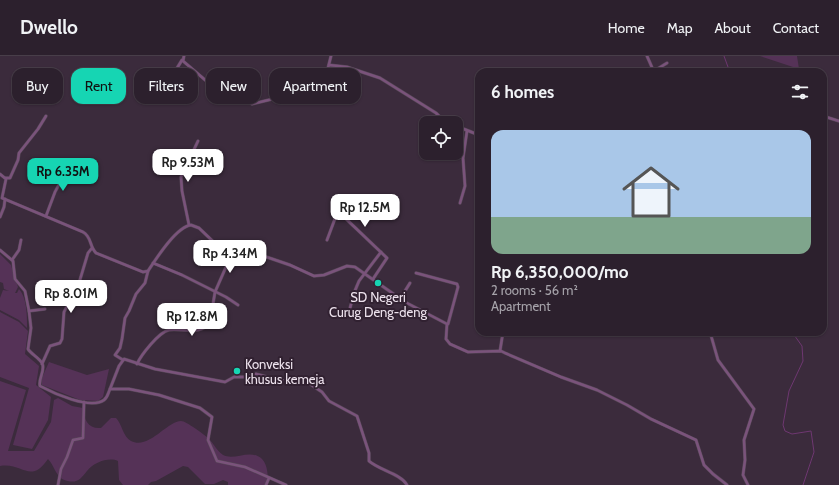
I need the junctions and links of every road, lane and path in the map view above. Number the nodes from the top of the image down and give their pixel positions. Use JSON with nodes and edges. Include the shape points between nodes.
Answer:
{"nodes":[{"id":1,"x":331,"y":56,"type":"edge"},
{"id":2,"x":647,"y":56,"type":"edge"},
{"id":3,"x":183,"y":58,"type":"edge"},
{"id":4,"x":667,"y":63,"type":"dead end"},
{"id":5,"x":330,"y":65,"type":"junction"},
{"id":6,"x":177,"y":68,"type":"edge"},
{"id":7,"x":652,"y":68,"type":"edge"},
{"id":8,"x":660,"y":68,"type":"edge"},
{"id":9,"x":46,"y":116,"type":"dead end"},
{"id":10,"x":439,"y":116,"type":"edge"},
{"id":11,"x":827,"y":117,"type":"edge"},
{"id":12,"x":839,"y":121,"type":"edge"},
{"id":13,"x":463,"y":129,"type":"edge"},
{"id":14,"x":467,"y":131,"type":"junction"},
{"id":15,"x":475,"y":134,"type":"edge"},
{"id":16,"x":198,"y":141,"type":"dead end"},
{"id":17,"x":66,"y":165,"type":"dead end"},
{"id":18,"x":0,"y":174,"type":"edge"},
{"id":19,"x":56,"y":177,"type":"dead end"},
{"id":20,"x":5,"y":178,"type":"junction"},
{"id":21,"x":62,"y":179,"type":"junction"},
{"id":22,"x":2,"y":198,"type":"edge"},
{"id":23,"x":460,"y":203,"type":"dead end"},
{"id":24,"x":46,"y":216,"type":"junction"},
{"id":25,"x":0,"y":217,"type":"edge"},
{"id":26,"x":189,"y":226,"type":"junction"},
{"id":27,"x":21,"y":240,"type":"dead end"},
{"id":28,"x":326,"y":240,"type":"dead end"},
{"id":29,"x":92,"y":248,"type":"junction"},
{"id":30,"x":0,"y":250,"type":"edge"},
{"id":31,"x":233,"y":251,"type":"junction"},
{"id":32,"x":381,"y":252,"type":"junction"},
{"id":33,"x":12,"y":260,"type":"junction"},
{"id":34,"x":153,"y":264,"type":"junction"},
{"id":35,"x":148,"y":271,"type":"junction"},
{"id":36,"x":365,"y":273,"type":"junction"},
{"id":37,"x":416,"y":273,"type":"dead end"},
{"id":38,"x":373,"y":279,"type":"junction"},
{"id":39,"x":410,"y":283,"type":"dead end"},
{"id":40,"x":215,"y":292,"type":"junction"},
{"id":41,"x":352,"y":298,"type":"junction"},
{"id":42,"x":400,"y":299,"type":"junction"},
{"id":43,"x":365,"y":301,"type":"dead end"},
{"id":44,"x":238,"y":305,"type":"dead end"},
{"id":45,"x":45,"y":309,"type":"dead end"},
{"id":46,"x":29,"y":312,"type":"junction"},
{"id":47,"x":349,"y":312,"type":"dead end"},
{"id":48,"x":448,"y":324,"type":"junction"},
{"id":49,"x":502,"y":336,"type":"edge"},
{"id":50,"x":711,"y":336,"type":"edge"},
{"id":51,"x":500,"y":351,"type":"junction"},
{"id":52,"x":123,"y":360,"type":"junction"},
{"id":53,"x":42,"y":364,"type":"junction"},
{"id":54,"x":137,"y":364,"type":"junction"},
{"id":55,"x":110,"y":389,"type":"junction"},
{"id":56,"x":84,"y":402,"type":"junction"},
{"id":57,"x":269,"y":478,"type":"junction"},
{"id":58,"x":58,"y":485,"type":"edge"},
{"id":59,"x":266,"y":485,"type":"edge"},
{"id":60,"x":286,"y":485,"type":"edge"},
{"id":61,"x":407,"y":485,"type":"edge"},
{"id":62,"x":727,"y":485,"type":"edge"},
{"id":63,"x":748,"y":485,"type":"edge"}],
"edges":[{"from":1,"to":5,"type":"street"},
{"from":2,"to":7,"type":"street"},
{"from":3,"to":5,"type":"street","via":[[211,85],[252,104],[281,97],[317,83],[324,78]]},
{"from":3,"to":6,"type":"street"},
{"from":4,"to":8,"type":"street"},
{"from":5,"to":10,"type":"street","via":[[347,67],[380,78]]},
{"from":9,"to":20,"type":"street","via":[[20,151],[10,178]]},
{"from":11,"to":12,"type":"street"},
{"from":13,"to":14,"type":"street"},
{"from":14,"to":15,"type":"street"},
{"from":14,"to":23,"type":"street","via":[[463,158],[465,186]]},
{"from":16,"to":26,"type":"street","via":[[181,177]]},
{"from":17,"to":21,"type":"street"},
{"from":18,"to":20,"type":"street"},
{"from":19,"to":21,"type":"street"},
{"from":20,"to":22,"type":"street"},
{"from":21,"to":24,"type":"street"},
{"from":22,"to":24,"type":"street"},
{"from":22,"to":25,"type":"street","via":[[4,207]]},
{"from":24,"to":29,"type":"street","via":[[86,233]]},
{"from":26,"to":31,"type":"street","via":[[198,228],[221,250]]},
{"from":26,"to":34,"type":"street","via":[[184,227],[174,237]]},
{"from":27,"to":33,"type":"street"},
{"from":28,"to":32,"type":"street","via":[[336,216],[343,216]]},
{"from":29,"to":35,"type":"street","via":[[96,253],[141,271]]},
{"from":29,"to":53,"type":"street","via":[[88,253],[79,283],[64,312],[62,341],[50,345]]},
{"from":30,"to":33,"type":"street"},
{"from":31,"to":36,"type":"street","via":[[259,254],[314,276],[350,265]]},
{"from":31,"to":40,"type":"street"},
{"from":32,"to":36,"type":"street"},
{"from":32,"to":38,"type":"street","via":[[387,260]]},
{"from":33,"to":46,"type":"street","via":[[15,279],[25,291]]},
{"from":34,"to":35,"type":"street"},
{"from":34,"to":40,"type":"street","via":[[182,274]]},
{"from":35,"to":52,"type":"street","via":[[146,283],[136,294],[125,318],[120,348],[115,355]]},
{"from":36,"to":38,"type":"street"},
{"from":36,"to":41,"type":"street"},
{"from":37,"to":48,"type":"street","via":[[457,284]]},
{"from":38,"to":42,"type":"street"},
{"from":39,"to":42,"type":"street"},
{"from":40,"to":44,"type":"street"},
{"from":40,"to":54,"type":"street","via":[[208,326],[198,330],[166,331],[155,339]]},
{"from":41,"to":43,"type":"street"},
{"from":41,"to":47,"type":"street"},
{"from":42,"to":48,"type":"street"},
{"from":45,"to":46,"type":"street"},
{"from":46,"to":53,"type":"street","via":[[31,328],[28,349]]},
{"from":48,"to":51,"type":"street","via":[[446,339],[450,344],[469,352]]},
{"from":49,"to":51,"type":"street"},
{"from":50,"to":63,"type":"street","via":[[721,365],[754,409],[744,440],[743,475]]},
{"from":51,"to":62,"type":"street","via":[[597,390],[696,440],[704,465]]},
{"from":52,"to":54,"type":"street"},
{"from":52,"to":55,"type":"street"},
{"from":53,"to":56,"type":"street","via":[[40,386],[72,400]]},
{"from":54,"to":61,"type":"street","via":[[155,370],[225,382],[234,377],[256,374],[282,381],[295,377],[303,379],[322,392],[329,401],[357,416],[370,453],[369,461]]},
{"from":55,"to":56,"type":"street","via":[[107,397],[101,402]]},
{"from":55,"to":57,"type":"street","via":[[143,391],[200,408],[212,417],[209,442],[216,460],[245,467]]},
{"from":56,"to":58,"type":"street","via":[[83,438],[73,440],[61,469]]},
{"from":57,"to":59,"type":"street"},
{"from":57,"to":60,"type":"street"}]}
